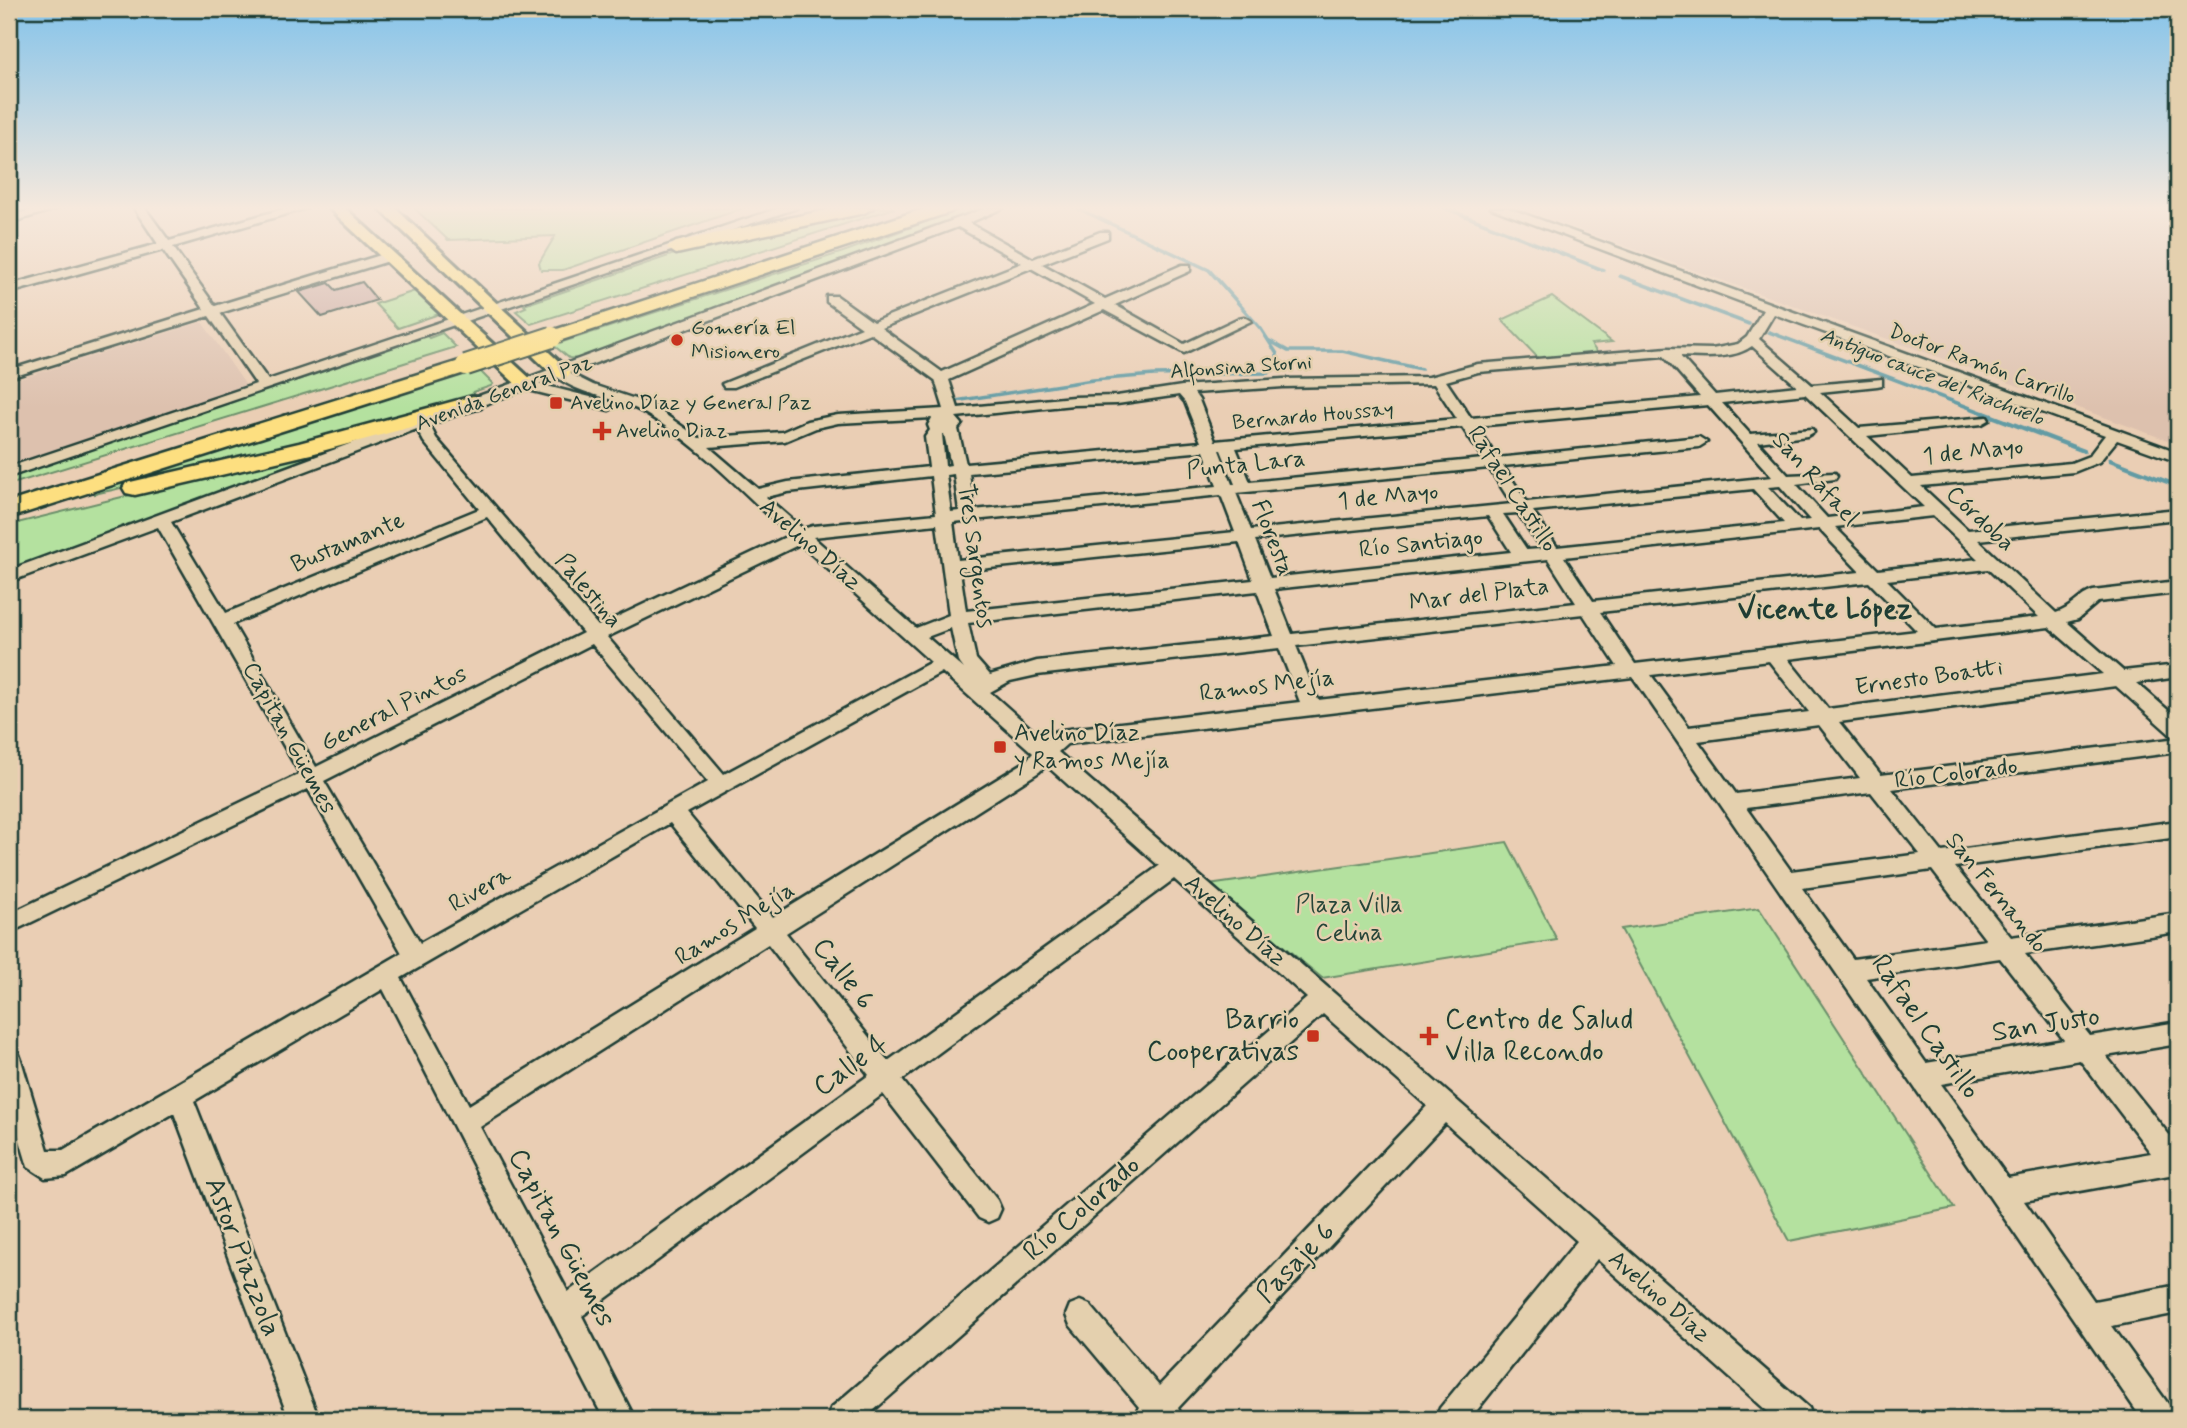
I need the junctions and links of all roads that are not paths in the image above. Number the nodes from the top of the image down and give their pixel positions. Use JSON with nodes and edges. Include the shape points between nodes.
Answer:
{"nodes":[{"id":1,"x":63,"y":275,"type":"edge"},
{"id":2,"x":187,"y":275,"type":"edge"},
{"id":3,"x":333,"y":275,"type":"edge"},
{"id":4,"x":406,"y":275,"type":"edge"},
{"id":5,"x":457,"y":275,"type":"edge"},
{"id":6,"x":596,"y":275,"type":"edge"},
{"id":7,"x":718,"y":275,"type":"edge"},
{"id":8,"x":732,"y":275,"type":"edge"},
{"id":9,"x":823,"y":275,"type":"edge"},
{"id":10,"x":1002,"y":275,"type":"edge"},
{"id":11,"x":1051,"y":275,"type":"edge"},
{"id":12,"x":1170,"y":275,"type":"edge"},
{"id":13,"x":1677,"y":275,"type":"edge"},
{"id":14,"x":9,"y":289,"type":"edge"},
{"id":15,"x":832,"y":299,"type":"dead end"},
{"id":16,"x":1101,"y":304,"type":"junction"},
{"id":17,"x":493,"y":309,"type":"junction"},
{"id":18,"x":1770,"y":309,"type":"junction"},
{"id":19,"x":215,"y":312,"type":"junction"},
{"id":20,"x":455,"y":321,"type":"junction"},
{"id":21,"x":1244,"y":321,"type":"dead end"},
{"id":22,"x":870,"y":328,"type":"junction"},
{"id":23,"x":548,"y":332,"type":"junction"},
{"id":24,"x":1752,"y":340,"type":"junction"},
{"id":25,"x":1668,"y":352,"type":"junction"},
{"id":26,"x":462,"y":360,"type":"junction"},
{"id":27,"x":561,"y":373,"type":"junction"},
{"id":28,"x":9,"y":374,"type":"edge"},
{"id":29,"x":941,"y":378,"type":"junction"},
{"id":30,"x":1438,"y":379,"type":"junction"},
{"id":31,"x":1877,"y":382,"type":"dead end"},
{"id":32,"x":729,"y":384,"type":"dead end"},
{"id":33,"x":527,"y":385,"type":"junction"},
{"id":34,"x":265,"y":386,"type":"junction"},
{"id":35,"x":1182,"y":390,"type":"junction"},
{"id":36,"x":1809,"y":390,"type":"junction"},
{"id":37,"x":1712,"y":400,"type":"junction"},
{"id":38,"x":473,"y":403,"type":"junction"},
{"id":39,"x":1982,"y":420,"type":"dead end"},
{"id":40,"x":671,"y":423,"type":"junction"},
{"id":41,"x":1468,"y":423,"type":"junction"},
{"id":42,"x":422,"y":424,"type":"junction"},
{"id":43,"x":949,"y":424,"type":"junction"},
{"id":44,"x":1807,"y":432,"type":"dead end"},
{"id":45,"x":1854,"y":433,"type":"junction"},
{"id":46,"x":2114,"y":434,"type":"junction"},
{"id":47,"x":1747,"y":439,"type":"junction"},
{"id":48,"x":1699,"y":442,"type":"dead end"},
{"id":49,"x":696,"y":443,"type":"junction"},
{"id":50,"x":1227,"y":446,"type":"junction"},
{"id":51,"x":1209,"y":447,"type":"junction"},
{"id":52,"x":2178,"y":457,"type":"edge"},
{"id":53,"x":1495,"y":464,"type":"junction"},
{"id":54,"x":961,"y":468,"type":"junction"},
{"id":55,"x":938,"y":471,"type":"junction"},
{"id":56,"x":9,"y":472,"type":"edge"},
{"id":57,"x":1829,"y":476,"type":"dead end"},
{"id":58,"x":1784,"y":480,"type":"junction"},
{"id":59,"x":1756,"y":482,"type":"junction"},
{"id":60,"x":1907,"y":483,"type":"junction"},
{"id":61,"x":1245,"y":488,"type":"junction"},
{"id":62,"x":1227,"y":489,"type":"junction"},
{"id":63,"x":9,"y":495,"type":"edge"},
{"id":64,"x":753,"y":495,"type":"junction"},
{"id":65,"x":1524,"y":508,"type":"junction"},
{"id":66,"x":9,"y":510,"type":"edge"},
{"id":67,"x":490,"y":510,"type":"junction"},
{"id":68,"x":1493,"y":511,"type":"junction"},
{"id":69,"x":1937,"y":511,"type":"junction"},
{"id":70,"x":2178,"y":514,"type":"edge"},
{"id":71,"x":967,"y":515,"type":"junction"},
{"id":72,"x":944,"y":517,"type":"junction"},
{"id":73,"x":9,"y":520,"type":"edge"},
{"id":74,"x":162,"y":520,"type":"junction"},
{"id":75,"x":1824,"y":524,"type":"junction"},
{"id":76,"x":1796,"y":526,"type":"junction"},
{"id":77,"x":800,"y":536,"type":"junction"},
{"id":78,"x":1245,"y":536,"type":"junction"},
{"id":79,"x":1964,"y":536,"type":"junction"},
{"id":80,"x":1555,"y":554,"type":"junction"},
{"id":81,"x":1523,"y":558,"type":"junction"},
{"id":82,"x":1992,"y":563,"type":"junction"},
{"id":83,"x":953,"y":566,"type":"junction"},
{"id":84,"x":1873,"y":575,"type":"junction"},
{"id":85,"x":9,"y":576,"type":"edge"},
{"id":86,"x":1264,"y":585,"type":"junction"},
{"id":87,"x":2171,"y":588,"type":"edge"},
{"id":88,"x":2178,"y":602,"type":"edge"},
{"id":89,"x":1588,"y":607,"type":"junction"},
{"id":90,"x":959,"y":618,"type":"junction"},
{"id":91,"x":224,"y":621,"type":"junction"},
{"id":92,"x":2054,"y":621,"type":"junction"},
{"id":93,"x":1931,"y":635,"type":"junction"},
{"id":94,"x":593,"y":636,"type":"junction"},
{"id":95,"x":913,"y":636,"type":"junction"},
{"id":96,"x":1286,"y":642,"type":"junction"},
{"id":97,"x":1773,"y":653,"type":"junction"},
{"id":98,"x":943,"y":663,"type":"junction"},
{"id":99,"x":1635,"y":671,"type":"junction"},
{"id":100,"x":2178,"y":671,"type":"edge"},
{"id":101,"x":2120,"y":677,"type":"junction"},
{"id":102,"x":981,"y":688,"type":"junction"},
{"id":103,"x":1311,"y":707,"type":"junction"},
{"id":104,"x":1821,"y":717,"type":"junction"},
{"id":105,"x":2178,"y":730,"type":"edge"},
{"id":106,"x":1686,"y":734,"type":"junction"},
{"id":107,"x":2178,"y":745,"type":"edge"},
{"id":108,"x":1046,"y":753,"type":"junction"},
{"id":109,"x":311,"y":778,"type":"junction"},
{"id":110,"x":1875,"y":784,"type":"junction"},
{"id":111,"x":722,"y":785,"type":"junction"},
{"id":112,"x":1733,"y":803,"type":"junction"},
{"id":113,"x":673,"y":811,"type":"junction"},
{"id":114,"x":2178,"y":830,"type":"edge"},
{"id":115,"x":1937,"y":862,"type":"junction"},
{"id":116,"x":1174,"y":867,"type":"junction"},
{"id":117,"x":1786,"y":881,"type":"junction"},
{"id":118,"x":2178,"y":922,"type":"edge"},
{"id":119,"x":9,"y":924,"type":"edge"},
{"id":120,"x":772,"y":932,"type":"junction"},
{"id":121,"x":2004,"y":946,"type":"junction"},
{"id":122,"x":416,"y":957,"type":"junction"},
{"id":123,"x":1849,"y":970,"type":"junction"},
{"id":124,"x":387,"y":974,"type":"junction"},
{"id":125,"x":1323,"y":999,"type":"junction"},
{"id":126,"x":2178,"y":1033,"type":"edge"},
{"id":127,"x":2086,"y":1049,"type":"junction"},
{"id":128,"x":9,"y":1060,"type":"edge"},
{"id":129,"x":1923,"y":1075,"type":"junction"},
{"id":130,"x":887,"y":1079,"type":"junction"},
{"id":131,"x":180,"y":1096,"type":"junction"},
{"id":132,"x":1444,"y":1107,"type":"junction"},
{"id":133,"x":465,"y":1122,"type":"junction"},
{"id":134,"x":2177,"y":1163,"type":"edge"},
{"id":135,"x":2003,"y":1192,"type":"junction"},
{"id":136,"x":988,"y":1209,"type":"dead end"},
{"id":137,"x":1595,"y":1240,"type":"junction"},
{"id":138,"x":2178,"y":1299,"type":"edge"},
{"id":139,"x":564,"y":1312,"type":"junction"},
{"id":140,"x":1080,"y":1315,"type":"dead end"},
{"id":141,"x":2088,"y":1316,"type":"junction"},
{"id":142,"x":1783,"y":1414,"type":"edge"},
{"id":143,"x":1158,"y":1415,"type":"edge"},
{"id":144,"x":304,"y":1419,"type":"edge"},
{"id":145,"x":620,"y":1419,"type":"edge"},
{"id":146,"x":842,"y":1419,"type":"edge"},
{"id":147,"x":1451,"y":1419,"type":"edge"},
{"id":148,"x":2160,"y":1419,"type":"edge"}],
"edges":[{"from":1,"to":14,"type":"street"},
{"from":2,"to":19,"type":"street"},
{"from":3,"to":19,"type":"street"},
{"from":4,"to":20,"type":"main road"},
{"from":5,"to":17,"type":"main road"},
{"from":6,"to":17,"type":"street"},
{"from":7,"to":23,"type":"highway","name":"Avenida General Paz"},
{"from":8,"to":23,"type":"highway","name":"Avenida General Paz"},
{"from":9,"to":27,"type":"street","name":"Avenida General Paz"},
{"from":10,"to":22,"type":"street"},
{"from":11,"to":16,"type":"street"},
{"from":12,"to":16,"type":"street"},
{"from":13,"to":18,"type":"street","name":"Doctor Ramón Carrillo"},
{"from":15,"to":22,"type":"street"},
{"from":16,"to":21,"type":"street","via":[[1184,349]]},
{"from":16,"to":29,"type":"street"},
{"from":17,"to":20,"type":"street"},
{"from":17,"to":27,"type":"main road"},
{"from":18,"to":24,"type":"street"},
{"from":18,"to":46,"type":"street","name":"Doctor Ramón Carrillo"},
{"from":19,"to":28,"type":"street"},
{"from":19,"to":34,"type":"street"},
{"from":20,"to":33,"type":"main road"},
{"from":20,"to":34,"type":"street"},
{"from":22,"to":29,"type":"street"},
{"from":22,"to":32,"type":"street"},
{"from":23,"to":26,"type":"highway","name":"Avenida General Paz","bridge":true},
{"from":24,"to":25,"type":"street","name":"Alfonsina Storni","via":[[1712,354]]},
{"from":24,"to":36,"type":"street","name":"Córdoba"},
{"from":25,"to":30,"type":"street","name":"Alfonsina Storni","via":[[1478,368]]},
{"from":25,"to":37,"type":"street","name":"San Rafael"},
{"from":26,"to":63,"type":"highway","name":"Avenida General Paz"},
{"from":26,"to":66,"type":"highway","name":"Avenida General Paz"},
{"from":27,"to":33,"type":"street","name":"Avenida General Paz"},
{"from":27,"to":40,"type":"street","name":"Avelino Díaz","via":[[574,383],[639,404]]},
{"from":29,"to":43,"type":"street"},
{"from":30,"to":35,"type":"street","name":"Alfonsina Storni"},
{"from":30,"to":41,"type":"street","name":"Rafael Castillo"},
{"from":31,"to":36,"type":"street","name":"Bernardo Houssay"},
{"from":33,"to":38,"type":"street","name":"Avenida General Paz"},
{"from":33,"to":40,"type":"street","name":"Avelino Díaz"},
{"from":34,"to":56,"type":"street"},
{"from":35,"to":43,"type":"street","name":"Alfonsina Storni","via":[[975,412],[972,418]]},
{"from":35,"to":51,"type":"street","name":"Floresta","via":[[1192,400]]},
{"from":36,"to":37,"type":"street","name":"Bernardo Houssay"},
{"from":36,"to":45,"type":"street","name":"Córdoba"},
{"from":37,"to":41,"type":"street","name":"Bernardo Houssay"},
{"from":37,"to":47,"type":"street","name":"San Rafael"},
{"from":38,"to":42,"type":"street","name":"Avenida General Paz"},
{"from":38,"to":73,"type":"highway"},
{"from":39,"to":45,"type":"street"},
{"from":40,"to":49,"type":"street","name":"Avelino Díaz"},
{"from":41,"to":50,"type":"street","name":"Bernardo Houssay"},
{"from":41,"to":53,"type":"street","name":"Rafael Castillo"},
{"from":42,"to":67,"type":"street","name":"Palestina","via":[[429,439]]},
{"from":42,"to":74,"type":"street","name":"Avenida General Paz"},
{"from":43,"to":49,"type":"street","via":[[838,419],[785,436]]},
{"from":43,"to":54,"type":"street","name":"Tres Sargentos"},
{"from":43,"to":55,"type":"street","name":"Tres Sargentos","via":[[933,437]]},
{"from":44,"to":47,"type":"street"},
{"from":45,"to":60,"type":"street","name":"Córdoba"},
{"from":46,"to":52,"type":"street","name":"Doctor Ramón Carrillo"},
{"from":46,"to":60,"type":"street","name":"1 de Mayo","via":[[2094,459],[2074,467]]},
{"from":47,"to":58,"type":"street","name":"San Rafael"},
{"from":48,"to":53,"type":"street","name":"Punta Lara"},
{"from":49,"to":64,"type":"street","name":"Avelino Díaz"},
{"from":50,"to":51,"type":"street","name":"Bernardo Houssay"},
{"from":50,"to":61,"type":"street"},
{"from":51,"to":54,"type":"street","name":"Bernardo Houssay"},
{"from":51,"to":62,"type":"street","name":"Floresta"},
{"from":53,"to":61,"type":"street","name":"Punta Lara"},
{"from":53,"to":65,"type":"street","name":"Rafael Castillo"},
{"from":54,"to":55,"type":"street","name":"Bernardo Houssay"},
{"from":54,"to":71,"type":"street","name":"Tres Sargentos"},
{"from":55,"to":64,"type":"street","name":"Bernardo Houssay","via":[[788,486]]},
{"from":55,"to":72,"type":"street","name":"Tres Sargentos"},
{"from":57,"to":58,"type":"street","name":"1 de Mayo"},
{"from":58,"to":59,"type":"street","name":"1 de Mayo"},
{"from":58,"to":75,"type":"street","name":"San Rafael"},
{"from":59,"to":65,"type":"street","name":"1 de Mayo"},
{"from":59,"to":76,"type":"street"},
{"from":60,"to":69,"type":"street","name":"Córdoba"},
{"from":61,"to":62,"type":"street","name":"Punta Lara"},
{"from":62,"to":71,"type":"street","name":"Punta Lara"},
{"from":62,"to":78,"type":"street","name":"Floresta"},
{"from":64,"to":77,"type":"street","name":"Avelino Díaz"},
{"from":65,"to":68,"type":"street","name":"1 de Mayo"},
{"from":65,"to":80,"type":"street","name":"Rafael Castillo"},
{"from":67,"to":91,"type":"street","name":"Bustamante"},
{"from":67,"to":94,"type":"street","name":"Palestina"},
{"from":68,"to":78,"type":"street","name":"1 de Mayo"},
{"from":68,"to":81,"type":"street"},
{"from":69,"to":75,"type":"street","name":"Río Santiago"},
{"from":69,"to":79,"type":"street","name":"Córdoba"},
{"from":70,"to":79,"type":"street"},
{"from":71,"to":72,"type":"street","name":"Punta Lara"},
{"from":72,"to":77,"type":"street","name":"Punta Lara"},
{"from":72,"to":83,"type":"street","name":"Tres Sargentos"},
{"from":74,"to":85,"type":"street","name":"Avenida General Paz"},
{"from":74,"to":91,"type":"street","name":"Capitan Güemes"},
{"from":75,"to":76,"type":"street","name":"Río Santiago"},
{"from":75,"to":84,"type":"street","name":"San Rafael"},
{"from":76,"to":80,"type":"street","name":"Río Santiago"},
{"from":77,"to":94,"type":"street","name":"General Pintos"},
{"from":77,"to":95,"type":"street","name":"Avelino Díaz"},
{"from":78,"to":83,"type":"street","name":"1 de Mayo"},
{"from":78,"to":86,"type":"street","name":"Floresta"},
{"from":79,"to":82,"type":"street","name":"Córdoba"},
{"from":80,"to":81,"type":"street","name":"Río Santiago"},
{"from":80,"to":89,"type":"street","name":"Rafael Castillo"},
{"from":81,"to":86,"type":"street","name":"Río Santiago"},
{"from":82,"to":84,"type":"street","name":"Mar del Plata"},
{"from":82,"to":92,"type":"street","name":"Córdoba"},
{"from":83,"to":90,"type":"street","name":"Tres Sargentos"},
{"from":84,"to":89,"type":"street","name":"Mar del Plata"},
{"from":84,"to":93,"type":"street","name":"San Rafael"},
{"from":86,"to":90,"type":"street","name":"Río Santiago"},
{"from":86,"to":96,"type":"street","name":"Floresta"},
{"from":87,"to":88,"type":"street"},
{"from":87,"to":92,"type":"street","name":"Ramos Mejía","via":[[2093,597],[2078,611]]},
{"from":89,"to":96,"type":"street","name":"Mar del Plata"},
{"from":89,"to":99,"type":"street","name":"Rafael Castillo"},
{"from":90,"to":95,"type":"street","name":"Río Santiago"},
{"from":90,"to":102,"type":"street","name":"Tres Sargentos","via":[[967,661]]},
{"from":91,"to":109,"type":"street","name":"Capitan Güemes"},
{"from":92,"to":93,"type":"street","name":"Ramos Mejía"},
{"from":92,"to":101,"type":"street","name":"Córdoba"},
{"from":93,"to":97,"type":"street","name":"Ramos Mejía"},
{"from":94,"to":109,"type":"street","name":"General Pintos"},
{"from":94,"to":111,"type":"street","name":"Palestina"},
{"from":95,"to":98,"type":"street","name":"Avelino Díaz"},
{"from":96,"to":102,"type":"street","name":"Mar del Plata","via":[[1037,668],[1004,676]]},
{"from":96,"to":103,"type":"street","name":"Floresta"},
{"from":97,"to":99,"type":"street","name":"Ramos Mejía"},
{"from":97,"to":104,"type":"street","name":"San Fernando"},
{"from":98,"to":102,"type":"street","name":"Avelino Díaz"},
{"from":98,"to":111,"type":"street","name":"Rivera"},
{"from":99,"to":103,"type":"street","name":"Ramos Mejía"},
{"from":99,"to":106,"type":"street","name":"Rafael Castillo"},
{"from":100,"to":101,"type":"street","name":"Ernesto Boatti"},
{"from":101,"to":104,"type":"street","name":"Ernesto Boatti"},
{"from":101,"to":105,"type":"street","name":"Córdoba"},
{"from":102,"to":108,"type":"street","name":"Avelino Díaz"},
{"from":103,"to":108,"type":"street","name":"Ramos Mejía","via":[[1076,734],[1061,737]]},
{"from":104,"to":106,"type":"street","name":"Ernesto Boatti"},
{"from":104,"to":110,"type":"street","name":"San Fernando"},
{"from":106,"to":112,"type":"street","name":"Rafael Castillo"},
{"from":107,"to":110,"type":"street","name":"Río Colorado"},
{"from":108,"to":116,"type":"street","name":"Avelino Díaz"},
{"from":108,"to":120,"type":"street","name":"Ramos Mejía"},
{"from":109,"to":119,"type":"street","name":"General Pintos"},
{"from":109,"to":122,"type":"street","name":"Capitan Güemes"},
{"from":110,"to":112,"type":"street","name":"Río Colorado"},
{"from":110,"to":115,"type":"street","name":"San Fernando"},
{"from":111,"to":113,"type":"street","name":"Rivera"},
{"from":112,"to":117,"type":"street","name":"Rafael Castillo"},
{"from":113,"to":120,"type":"street","name":"Calle 6"},
{"from":113,"to":122,"type":"street","name":"Rivera"},
{"from":114,"to":115,"type":"street"},
{"from":115,"to":117,"type":"street"},
{"from":115,"to":121,"type":"street","name":"San Fernando"},
{"from":116,"to":125,"type":"street","name":"Avelino Díaz"},
{"from":116,"to":130,"type":"street","name":"Calle 4"},
{"from":117,"to":123,"type":"street","name":"Rafael Castillo"},
{"from":118,"to":121,"type":"street"},
{"from":120,"to":130,"type":"street","name":"Calle 6"},
{"from":120,"to":133,"type":"street","name":"Ramos Mejía"},
{"from":121,"to":123,"type":"street"},
{"from":121,"to":127,"type":"street","name":"San Fernando"},
{"from":122,"to":124,"type":"street","name":"Rivera"},
{"from":123,"to":129,"type":"street","name":"Rafael Castillo"},
{"from":124,"to":131,"type":"street","name":"Rivera"},
{"from":124,"to":133,"type":"street","name":"Capitan Güemes"},
{"from":125,"to":132,"type":"street","name":"Avelino Díaz"},
{"from":125,"to":146,"type":"street","name":"Río Colorado"},
{"from":126,"to":127,"type":"street","name":"San Justo"},
{"from":127,"to":129,"type":"street","name":"San Justo"},
{"from":127,"to":134,"type":"street","name":"San Fernando"},
{"from":128,"to":131,"type":"street","name":"Rivera","via":[[37,1158],[45,1165],[66,1163]]},
{"from":129,"to":135,"type":"street","name":"Rafael Castillo"},
{"from":130,"to":136,"type":"street","name":"Calle 6"},
{"from":130,"to":139,"type":"street","name":"Calle 4"},
{"from":131,"to":144,"type":"street","name":"Astor Piazzola"},
{"from":132,"to":137,"type":"street","name":"Avelino Díaz"},
{"from":132,"to":143,"type":"street","name":"Pasaje 6"},
{"from":133,"to":139,"type":"street","name":"Capitan Güemes"},
{"from":134,"to":135,"type":"street"},
{"from":135,"to":141,"type":"street","name":"Rafael Castillo"},
{"from":137,"to":142,"type":"street","name":"Avelino Díaz"},
{"from":137,"to":147,"type":"street"},
{"from":138,"to":141,"type":"street"},
{"from":139,"to":145,"type":"street","name":"Capitan Güemes"},
{"from":140,"to":143,"type":"street"},
{"from":141,"to":148,"type":"street","name":"Rafael Castillo"}]}
